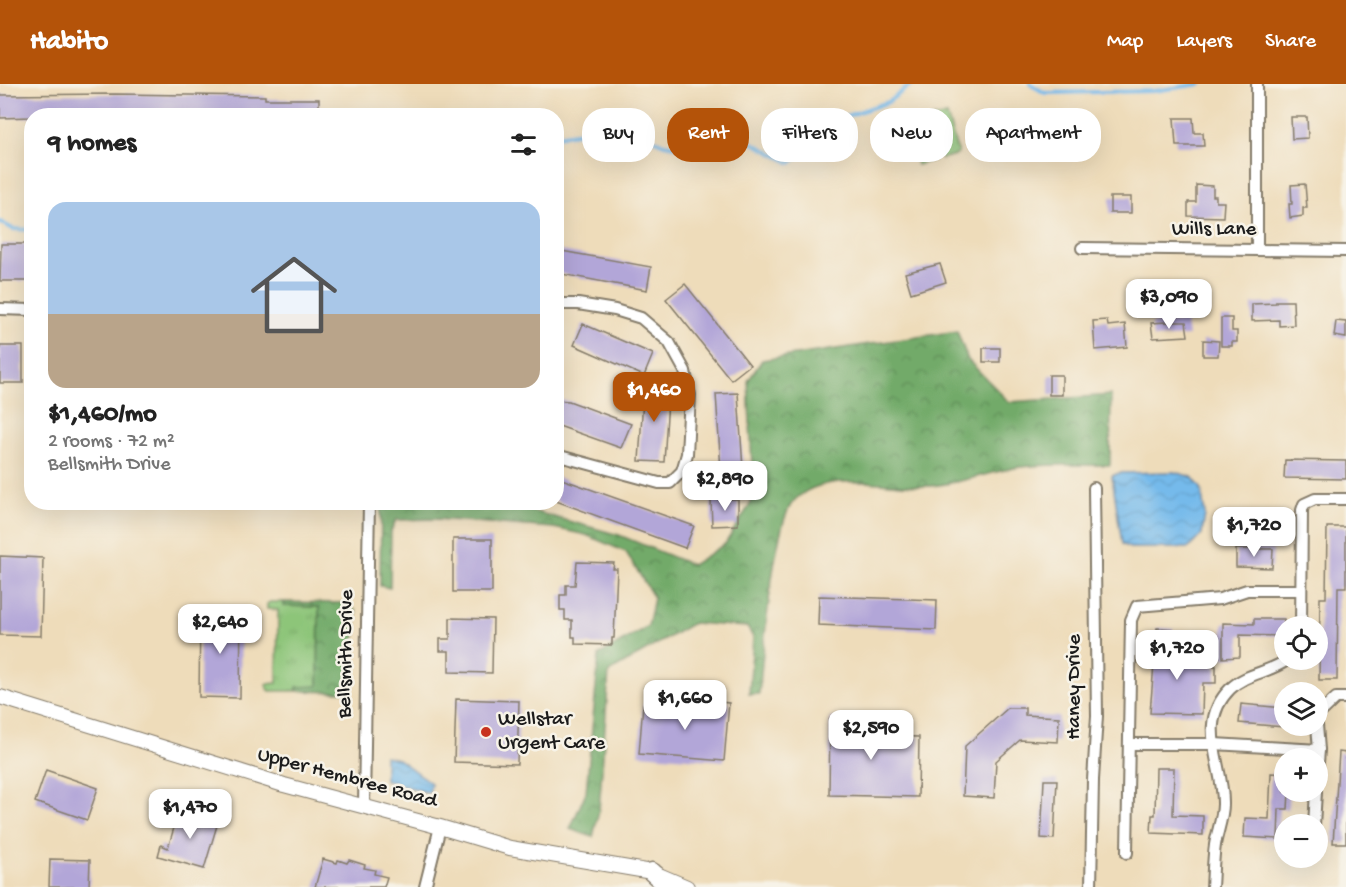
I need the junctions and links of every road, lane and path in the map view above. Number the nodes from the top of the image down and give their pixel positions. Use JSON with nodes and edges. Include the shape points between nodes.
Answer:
{"nodes":[{"id":1,"x":1257,"y":84,"type":"edge"},
{"id":2,"x":1082,"y":248,"type":"dead end"},
{"id":3,"x":1257,"y":250,"type":"junction"},
{"id":4,"x":1346,"y":251,"type":"edge"},
{"id":5,"x":564,"y":304,"type":"edge"},
{"id":6,"x":0,"y":309,"type":"edge"},
{"id":7,"x":24,"y":310,"type":"edge"},
{"id":8,"x":564,"y":457,"type":"edge"},
{"id":9,"x":1094,"y":488,"type":"dead end"},
{"id":10,"x":1346,"y":499,"type":"edge"},
{"id":11,"x":369,"y":510,"type":"edge"},
{"id":12,"x":1301,"y":590,"type":"junction"},
{"id":13,"x":1301,"y":616,"type":"edge"},
{"id":14,"x":1274,"y":667,"type":"edge"},
{"id":15,"x":0,"y":697,"type":"edge"},
{"id":16,"x":1346,"y":698,"type":"edge"},
{"id":17,"x":1328,"y":706,"type":"edge"},
{"id":18,"x":1130,"y":744,"type":"junction"},
{"id":19,"x":1214,"y":744,"type":"junction"},
{"id":20,"x":1284,"y":748,"type":"edge"},
{"id":21,"x":364,"y":806,"type":"junction"},
{"id":22,"x":440,"y":826,"type":"junction"},
{"id":23,"x":1127,"y":853,"type":"dead end"},
{"id":24,"x":652,"y":872,"type":"junction"},
{"id":25,"x":425,"y":887,"type":"edge"},
{"id":26,"x":669,"y":887,"type":"edge"},
{"id":27,"x":687,"y":887,"type":"edge"},
{"id":28,"x":1091,"y":887,"type":"edge"},
{"id":29,"x":1212,"y":887,"type":"edge"}],
"edges":[{"from":1,"to":3,"type":"street"},
{"from":2,"to":3,"type":"street","name":"Wills Lane"},
{"from":3,"to":4,"type":"street","name":"Wills Lane"},
{"from":5,"to":8,"type":"street","via":[[615,310],[641,318],[669,342],[685,371],[690,395],[687,454],[682,471],[670,483]]},
{"from":6,"to":7,"type":"street"},
{"from":9,"to":28,"type":"street","name":"Haney Drive","via":[[1097,716]]},
{"from":10,"to":12,"type":"street","via":[[1315,499],[1304,504]]},
{"from":11,"to":21,"type":"street","name":"Bellsmith Drive"},
{"from":12,"to":13,"type":"street"},
{"from":12,"to":18,"type":"street","via":[[1247,590],[1220,599],[1137,606],[1131,620]]},
{"from":14,"to":19,"type":"street","via":[[1247,677],[1228,691],[1215,714]]},
{"from":15,"to":21,"type":"street","name":"Upper Hembree Road"},
{"from":16,"to":17,"type":"street","via":[[1336,698]]},
{"from":18,"to":19,"type":"street"},
{"from":18,"to":23,"type":"street"},
{"from":19,"to":20,"type":"street"},
{"from":19,"to":29,"type":"street","via":[[1223,804]]},
{"from":21,"to":22,"type":"street","name":"Upper Hembree Road"},
{"from":22,"to":24,"type":"street","name":"Upper Hembree Road","via":[[510,848]]},
{"from":22,"to":25,"type":"street"},
{"from":24,"to":26,"type":"highway"},
{"from":24,"to":27,"type":"street","name":"Upper Hembree Road"}]}
